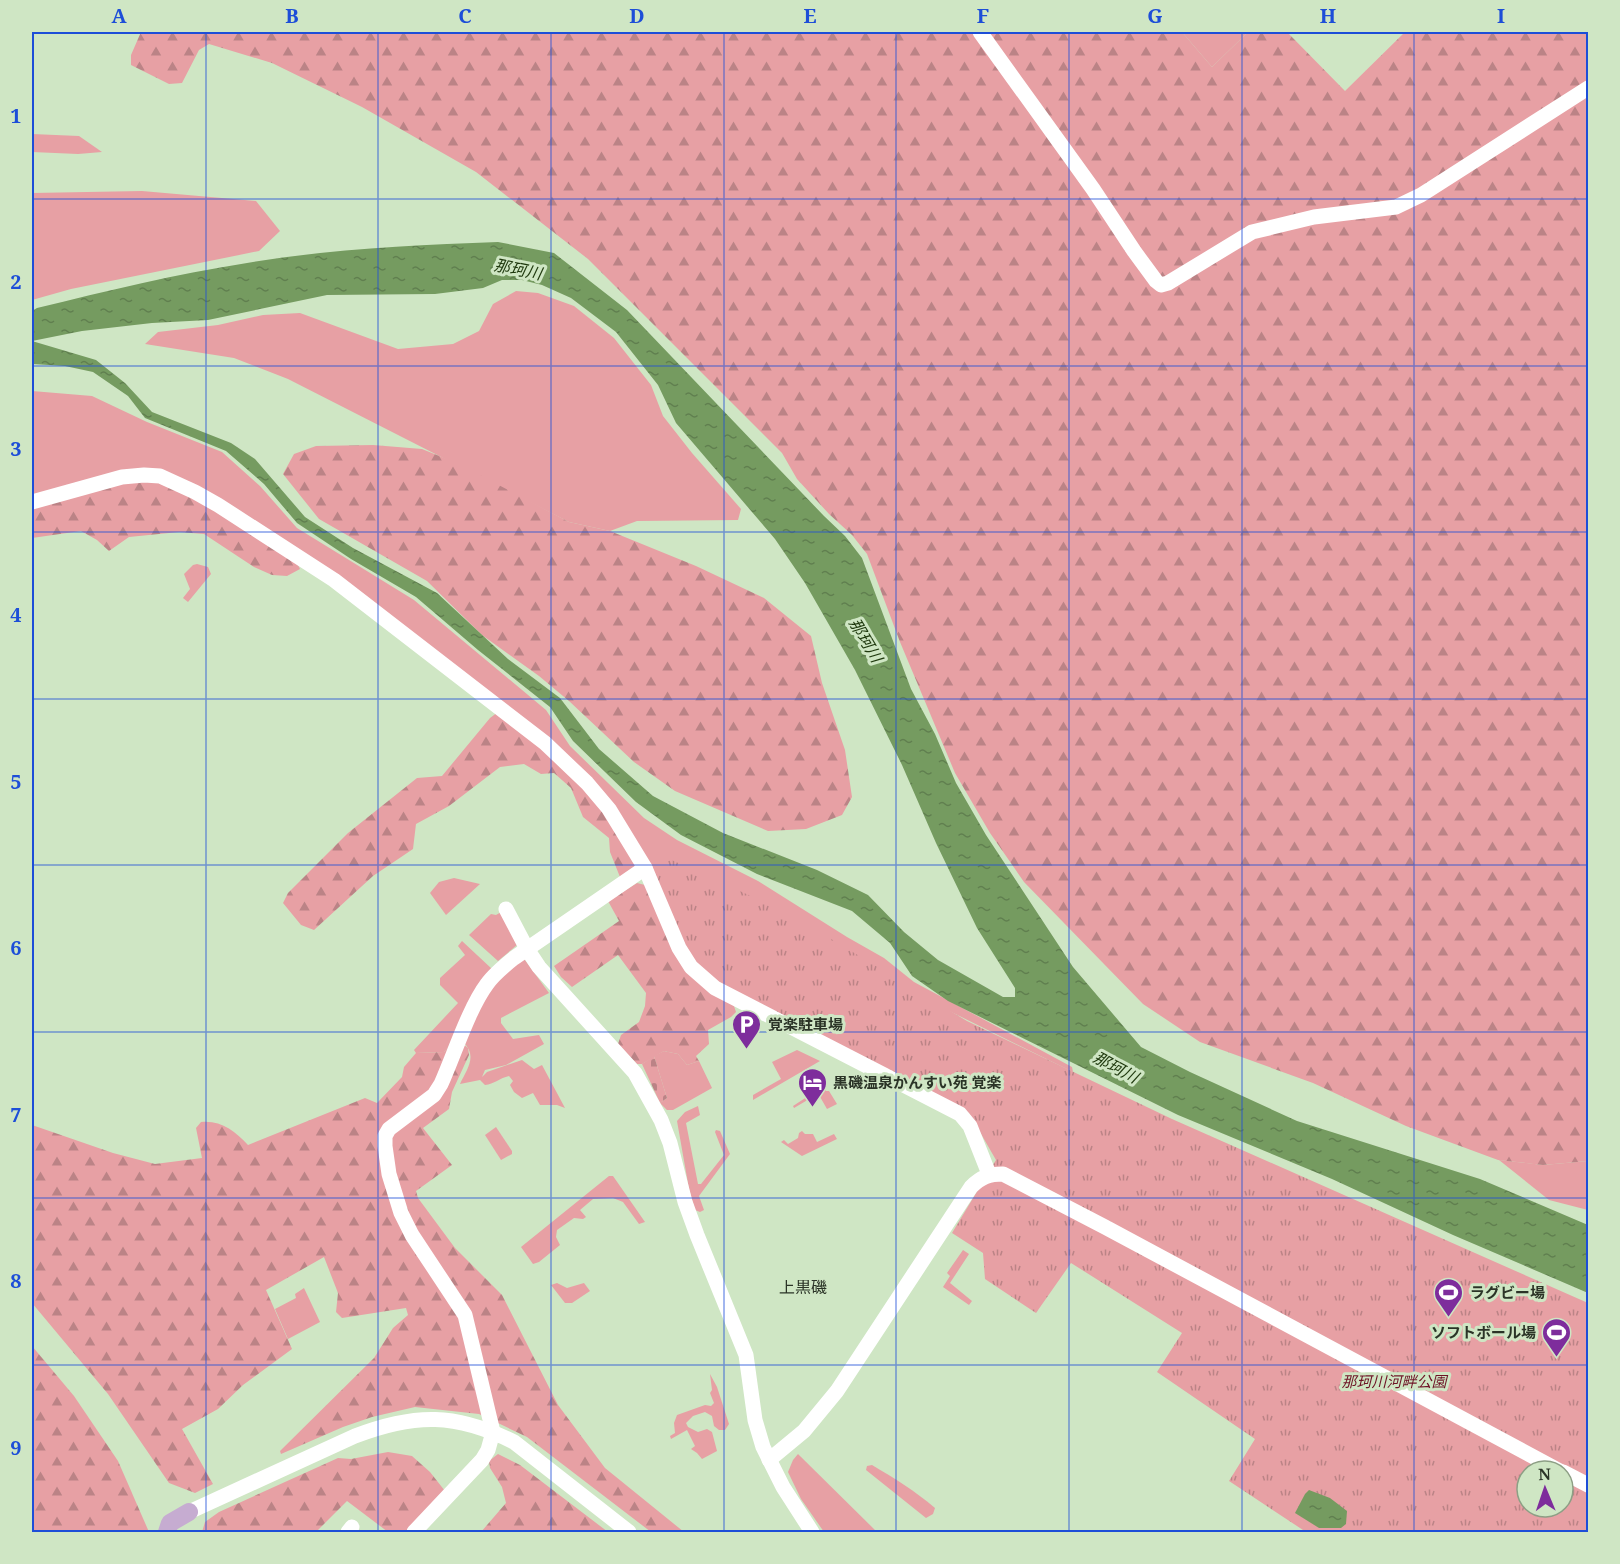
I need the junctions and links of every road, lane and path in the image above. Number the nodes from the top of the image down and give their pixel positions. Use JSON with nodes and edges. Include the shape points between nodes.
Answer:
{"nodes":[{"id":1,"x":980,"y":32,"type":"edge"},
{"id":2,"x":1588,"y":88,"type":"edge"},
{"id":3,"x":32,"y":502,"type":"edge"},
{"id":4,"x":645,"y":868,"type":"junction"},
{"id":5,"x":506,"y":909,"type":"dead end"},
{"id":6,"x":527,"y":949,"type":"junction"},
{"id":7,"x":989,"y":1174,"type":"junction"},
{"id":8,"x":493,"y":1432,"type":"junction"},
{"id":9,"x":1538,"y":1459,"type":"edge"},
{"id":10,"x":770,"y":1460,"type":"junction"},
{"id":11,"x":189,"y":1512,"type":"junction"},
{"id":12,"x":167,"y":1533,"type":"edge"},
{"id":13,"x":187,"y":1533,"type":"edge"},
{"id":14,"x":414,"y":1533,"type":"edge"},
{"id":15,"x":629,"y":1533,"type":"edge"},
{"id":16,"x":812,"y":1533,"type":"edge"}],
"edges":[{"from":1,"to":2,"type":"street","via":[[1161,285],[1252,232],[1314,217],[1396,207]]},
{"from":3,"to":4,"type":"street","via":[[122,477],[144,475],[160,476],[218,506],[334,580],[545,743],[609,809]]},
{"from":4,"to":6,"type":"street"},
{"from":4,"to":7,"type":"street","via":[[691,967],[715,988],[960,1114],[970,1125]]},
{"from":5,"to":6,"type":"street"},
{"from":6,"to":8,"type":"street","via":[[514,957],[477,999],[434,1095],[385,1136],[389,1174],[401,1214],[465,1315]]},
{"from":6,"to":10,"type":"street","via":[[552,984],[634,1073],[661,1120],[697,1235],[746,1355],[755,1420]]},
{"from":7,"to":9,"type":"street","via":[[1003,1174],[1016,1180]]},
{"from":7,"to":10,"type":"street","via":[[971,1187],[821,1412]]},
{"from":8,"to":11,"type":"street","via":[[462,1422],[432,1419],[381,1426],[331,1445]]},
{"from":8,"to":14,"type":"street","via":[[482,1460]]},
{"from":8,"to":15,"type":"street","via":[[514,1442]]},
{"from":10,"to":16,"type":"street"},
{"from":11,"to":12,"type":"main road","via":[[170,1523]]},
{"from":11,"to":13,"type":"main road"}]}
